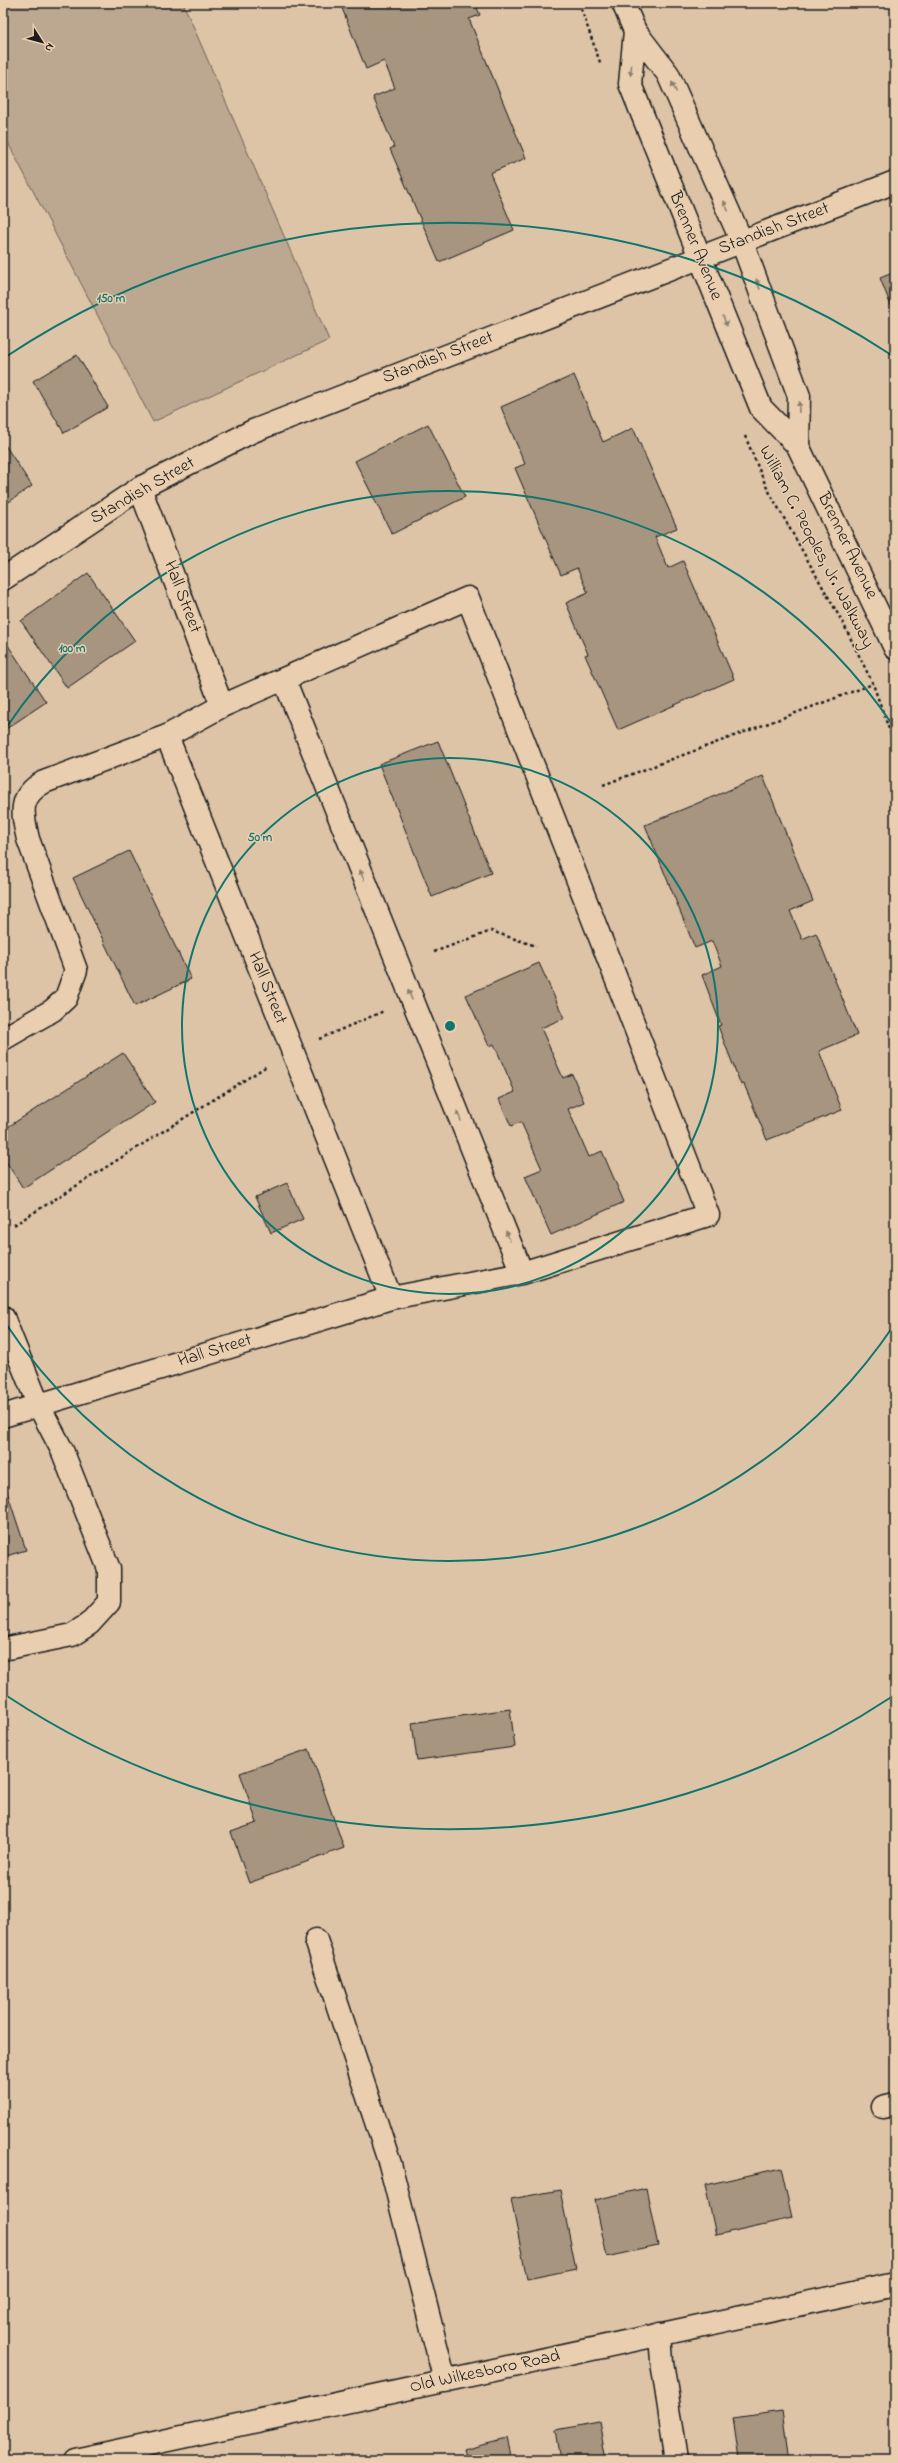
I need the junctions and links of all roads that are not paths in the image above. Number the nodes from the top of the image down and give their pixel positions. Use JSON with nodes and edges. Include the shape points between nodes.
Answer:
{"nodes":[{"id":1,"x":623,"y":3,"type":"edge"},
{"id":2,"x":635,"y":31,"type":"junction"},
{"id":3,"x":895,"y":182,"type":"edge"},
{"id":4,"x":742,"y":242,"type":"junction"},
{"id":5,"x":699,"y":257,"type":"junction"},
{"id":6,"x":798,"y":446,"type":"junction"},
{"id":7,"x":140,"y":488,"type":"junction"},
{"id":8,"x":3,"y":579,"type":"edge"},
{"id":9,"x":895,"y":648,"type":"edge"},
{"id":10,"x":284,"y":679,"type":"junction"},
{"id":11,"x":222,"y":706,"type":"junction"},
{"id":12,"x":167,"y":736,"type":"junction"},
{"id":13,"x":3,"y":1038,"type":"edge"},
{"id":14,"x":522,"y":1273,"type":"junction"},
{"id":15,"x":391,"y":1298,"type":"junction"},
{"id":16,"x":3,"y":1317,"type":"edge"},
{"id":17,"x":38,"y":1404,"type":"junction"},
{"id":18,"x":3,"y":1416,"type":"edge"},
{"id":19,"x":3,"y":1649,"type":"edge"},
{"id":20,"x":316,"y":1940,"type":"dead end"},
{"id":21,"x":895,"y":2284,"type":"edge"},
{"id":22,"x":660,"y":2334,"type":"junction"},
{"id":23,"x":445,"y":2381,"type":"junction"},
{"id":24,"x":75,"y":2460,"type":"edge"},
{"id":25,"x":677,"y":2460,"type":"edge"}],
"edges":[{"from":1,"to":2,"type":"street","name":"Brenner Avenue"},
{"from":4,"to":2,"type":"street","name":"Brenner Avenue","one_way":true,"via":[[668,74]]},
{"from":2,"to":5,"type":"street","name":"Brenner Avenue","one_way":true,"via":[[630,84]]},
{"from":3,"to":4,"type":"street","name":"Standish Street"},
{"from":4,"to":5,"type":"street","name":"Standish Street"},
{"from":6,"to":4,"type":"street","name":"Brenner Avenue","one_way":true,"via":[[799,396]]},
{"from":5,"to":6,"type":"street","name":"Brenner Avenue","one_way":true,"via":[[761,408]]},
{"from":5,"to":7,"type":"street","name":"Standish Street","via":[[253,432]]},
{"from":6,"to":9,"type":"street","name":"Brenner Avenue"},
{"from":7,"to":8,"type":"street","name":"Standish Street"},
{"from":7,"to":11,"type":"street","name":"Hall Street"},
{"from":10,"to":11,"type":"street"},
{"from":14,"to":10,"type":"street","one_way":true},
{"from":10,"to":14,"type":"street","name":"Hall Street","via":[[468,598],[708,1215]]},
{"from":11,"to":12,"type":"street"},
{"from":12,"to":13,"type":"street","via":[[44,782],[32,789],[24,803],[28,839],[76,970],[66,998],[53,1010]]},
{"from":12,"to":15,"type":"street","name":"Hall Street"},
{"from":14,"to":15,"type":"street","name":"Hall Street"},
{"from":15,"to":17,"type":"street","name":"Hall Street"},
{"from":16,"to":17,"type":"street"},
{"from":17,"to":18,"type":"street","name":"Hall Street"},
{"from":17,"to":19,"type":"street","via":[[62,1450],[109,1569],[109,1602],[89,1624],[72,1635]]},
{"from":20,"to":23,"type":"street","via":[[390,2164]]},
{"from":21,"to":22,"type":"street","name":"Old Wilkesboro Road"},
{"from":22,"to":23,"type":"street","name":"Old Wilkesboro Road"},
{"from":22,"to":25,"type":"street"},
{"from":23,"to":24,"type":"street","name":"Old Wilkesboro Road"}]}
